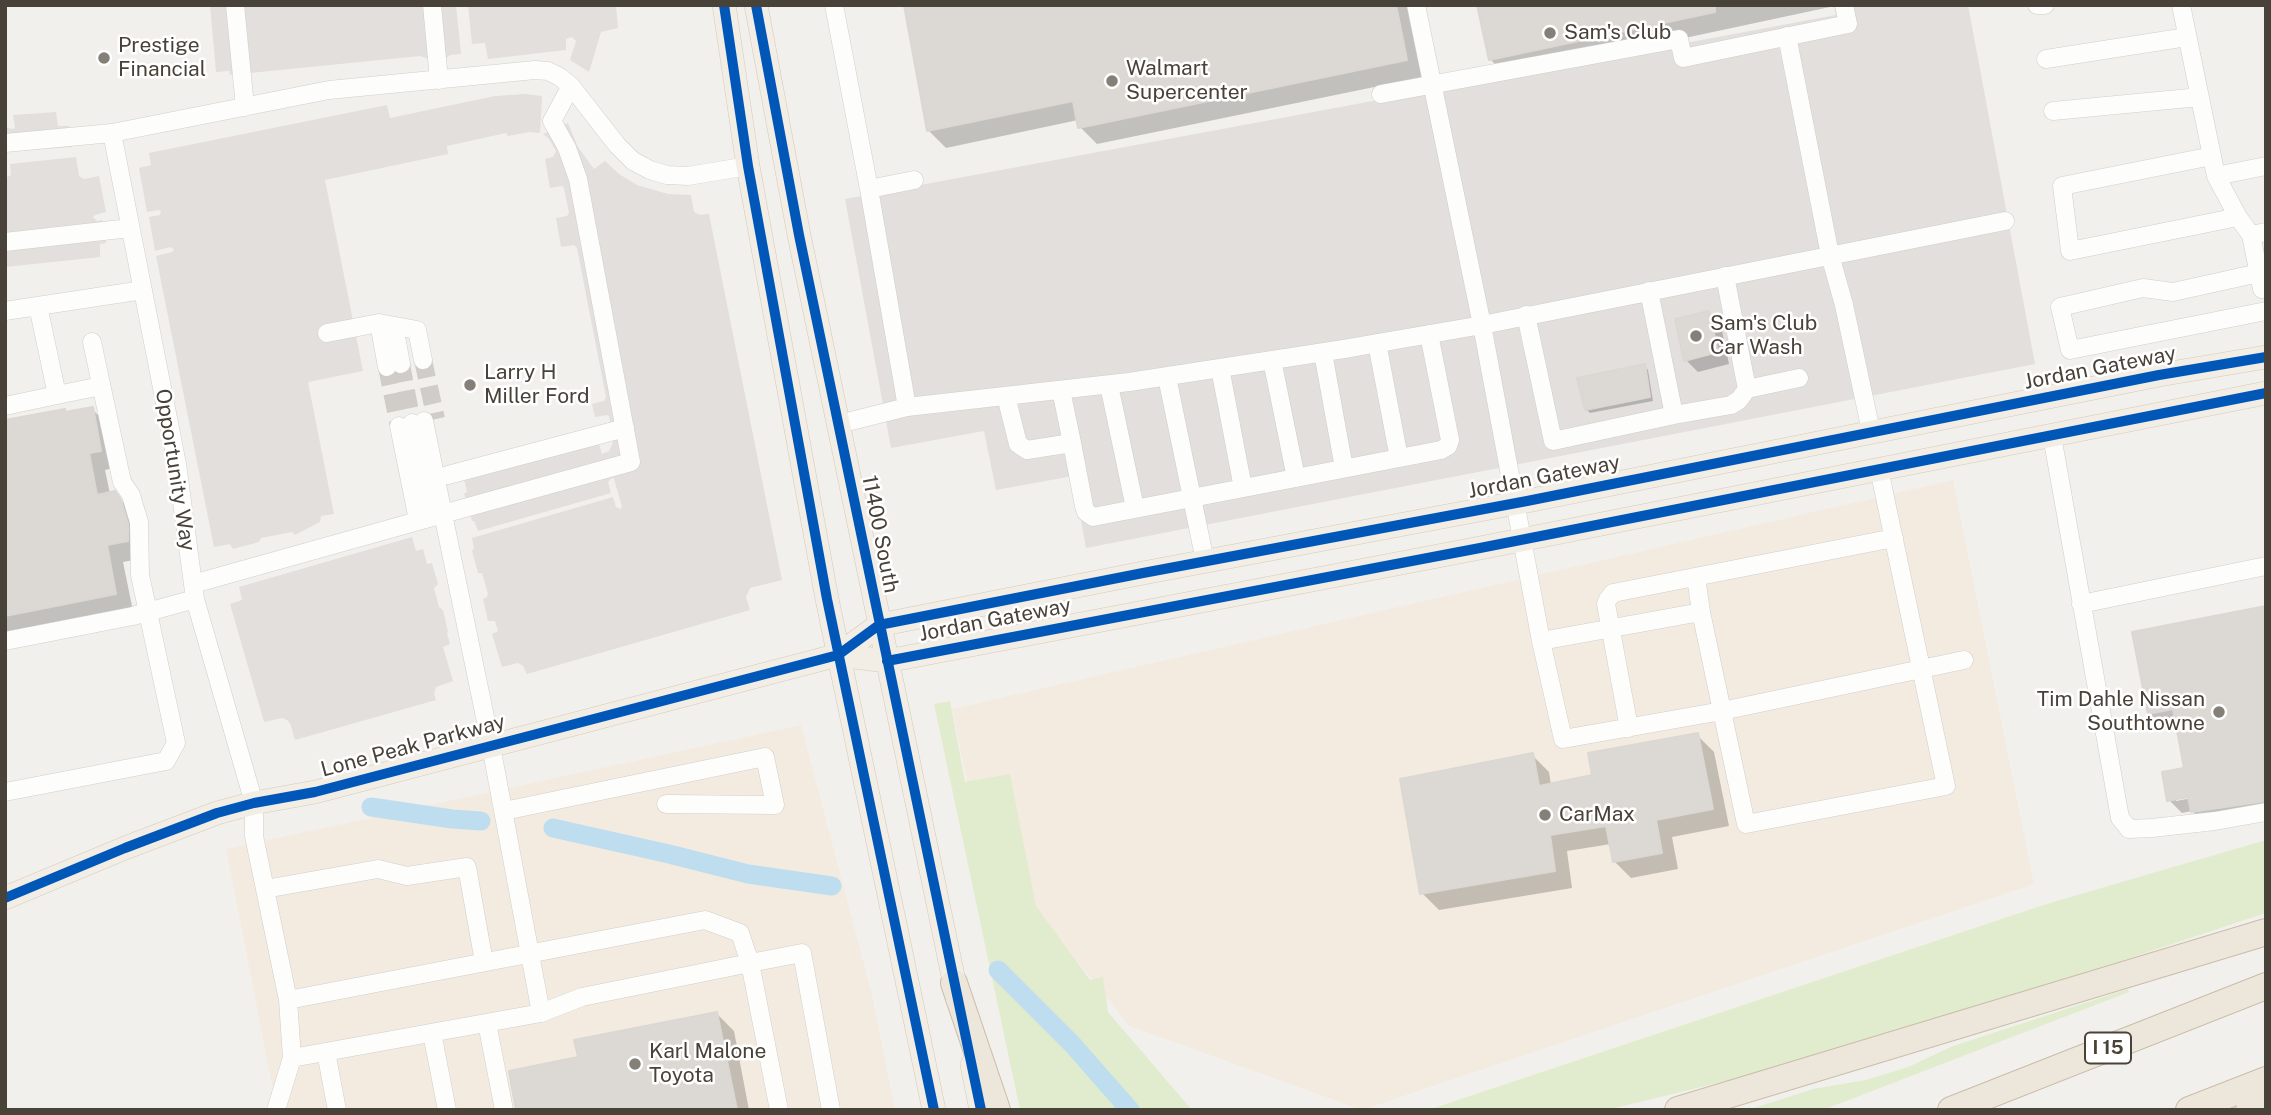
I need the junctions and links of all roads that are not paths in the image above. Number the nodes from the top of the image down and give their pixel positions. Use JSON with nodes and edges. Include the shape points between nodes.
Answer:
{"nodes":[{"id":1,"x":235,"y":5,"type":"edge"},
{"id":2,"x":432,"y":5,"type":"edge"},
{"id":3,"x":724,"y":5,"type":"edge"},
{"id":4,"x":756,"y":5,"type":"edge"},
{"id":5,"x":834,"y":5,"type":"edge"},
{"id":6,"x":1416,"y":5,"type":"edge"},
{"id":7,"x":1844,"y":5,"type":"edge"},
{"id":8,"x":2036,"y":5,"type":"edge"},
{"id":9,"x":2045,"y":5,"type":"edge"},
{"id":10,"x":2181,"y":5,"type":"edge"},
{"id":11,"x":1787,"y":36,"type":"junction"},
{"id":12,"x":2188,"y":37,"type":"junction"},
{"id":13,"x":2046,"y":59,"type":"dead end"},
{"id":14,"x":439,"y":80,"type":"junction"},
{"id":15,"x":1432,"y":85,"type":"junction"},
{"id":16,"x":571,"y":86,"type":"junction"},
{"id":17,"x":1381,"y":94,"type":"dead end"},
{"id":18,"x":2200,"y":97,"type":"junction"},
{"id":19,"x":245,"y":107,"type":"junction"},
{"id":20,"x":2053,"y":111,"type":"dead end"},
{"id":21,"x":112,"y":133,"type":"junction"},
{"id":22,"x":5,"y":143,"type":"edge"},
{"id":23,"x":2212,"y":156,"type":"junction"},
{"id":24,"x":748,"y":166,"type":"junction"},
{"id":25,"x":2266,"y":166,"type":"edge"},
{"id":26,"x":2216,"y":176,"type":"junction"},
{"id":27,"x":914,"y":180,"type":"dead end"},
{"id":28,"x":869,"y":188,"type":"junction"},
{"id":29,"x":2238,"y":217,"type":"junction"},
{"id":30,"x":2005,"y":221,"type":"dead end"},
{"id":31,"x":130,"y":228,"type":"junction"},
{"id":32,"x":2258,"y":234,"type":"edge"},
{"id":33,"x":5,"y":242,"type":"edge"},
{"id":34,"x":1830,"y":255,"type":"junction"},
{"id":35,"x":1726,"y":276,"type":"junction"},
{"id":36,"x":2263,"y":289,"type":"edge"},
{"id":37,"x":143,"y":290,"type":"junction"},
{"id":38,"x":1650,"y":291,"type":"junction"},
{"id":39,"x":38,"y":306,"type":"junction"},
{"id":40,"x":2266,"y":310,"type":"edge"},
{"id":41,"x":5,"y":311,"type":"edge"},
{"id":42,"x":1526,"y":315,"type":"junction"},
{"id":43,"x":1482,"y":325,"type":"junction"},
{"id":44,"x":393,"y":326,"type":"junction"},
{"id":45,"x":327,"y":333,"type":"dead end"},
{"id":46,"x":1429,"y":334,"type":"junction"},
{"id":47,"x":92,"y":342,"type":"dead end"},
{"id":48,"x":1377,"y":343,"type":"junction"},
{"id":49,"x":1323,"y":352,"type":"junction"},
{"id":50,"x":2266,"y":357,"type":"edge"},
{"id":51,"x":1272,"y":360,"type":"junction"},
{"id":52,"x":1220,"y":368,"type":"junction"},
{"id":53,"x":1167,"y":377,"type":"junction"},
{"id":54,"x":1799,"y":377,"type":"dead end"},
{"id":55,"x":1109,"y":385,"type":"junction"},
{"id":56,"x":101,"y":386,"type":"junction"},
{"id":57,"x":1747,"y":389,"type":"junction"},
{"id":58,"x":1061,"y":390,"type":"junction"},
{"id":59,"x":2266,"y":394,"type":"edge"},
{"id":60,"x":57,"y":395,"type":"junction"},
{"id":61,"x":1006,"y":396,"type":"junction"},
{"id":62,"x":5,"y":406,"type":"edge"},
{"id":63,"x":907,"y":407,"type":"junction"},
{"id":64,"x":1674,"y":415,"type":"junction"},
{"id":65,"x":418,"y":422,"type":"junction"},
{"id":66,"x":839,"y":424,"type":"junction"},
{"id":67,"x":625,"y":428,"type":"junction"},
{"id":68,"x":1871,"y":431,"type":"junction"},
{"id":69,"x":2052,"y":436,"type":"junction"},
{"id":70,"x":1072,"y":443,"type":"junction"},
{"id":71,"x":1399,"y":458,"type":"junction"},
{"id":72,"x":1345,"y":468,"type":"junction"},
{"id":73,"x":1879,"y":469,"type":"junction"},
{"id":74,"x":448,"y":475,"type":"junction"},
{"id":75,"x":1296,"y":478,"type":"junction"},
{"id":76,"x":1243,"y":488,"type":"junction"},
{"id":77,"x":1193,"y":497,"type":"junction"},
{"id":78,"x":1516,"y":502,"type":"junction"},
{"id":79,"x":1135,"y":508,"type":"junction"},
{"id":80,"x":437,"y":516,"type":"junction"},
{"id":81,"x":1894,"y":538,"type":"junction"},
{"id":82,"x":1522,"y":540,"type":"junction"},
{"id":83,"x":1205,"y":561,"type":"junction"},
{"id":84,"x":2266,"y":566,"type":"edge"},
{"id":85,"x":1696,"y":577,"type":"junction"},
{"id":86,"x":194,"y":591,"type":"junction"},
{"id":87,"x":2081,"y":604,"type":"junction"},
{"id":88,"x":149,"y":612,"type":"junction"},
{"id":89,"x":1701,"y":612,"type":"junction"},
{"id":90,"x":879,"y":625,"type":"junction"},
{"id":91,"x":1610,"y":629,"type":"junction"},
{"id":92,"x":5,"y":641,"type":"edge"},
{"id":93,"x":1541,"y":641,"type":"junction"},
{"id":94,"x":838,"y":655,"type":"junction"},
{"id":95,"x":1965,"y":660,"type":"dead end"},
{"id":96,"x":887,"y":661,"type":"junction"},
{"id":97,"x":1921,"y":668,"type":"junction"},
{"id":98,"x":1723,"y":711,"type":"junction"},
{"id":99,"x":1629,"y":728,"type":"junction"},
{"id":100,"x":491,"y":746,"type":"junction"},
{"id":101,"x":5,"y":792,"type":"edge"},
{"id":102,"x":254,"y":803,"type":"junction"},
{"id":103,"x":666,"y":804,"type":"dead end"},
{"id":104,"x":503,"y":811,"type":"junction"},
{"id":105,"x":2266,"y":812,"type":"edge"},
{"id":106,"x":265,"y":889,"type":"junction"},
{"id":107,"x":5,"y":898,"type":"edge"},
{"id":108,"x":2266,"y":932,"type":"edge"},
{"id":109,"x":530,"y":953,"type":"junction"},
{"id":110,"x":484,"y":962,"type":"junction"},
{"id":111,"x":750,"y":963,"type":"junction"},
{"id":112,"x":954,"y":983,"type":"junction"},
{"id":113,"x":2266,"y":986,"type":"edge"},
{"id":114,"x":288,"y":1000,"type":"junction"},
{"id":115,"x":541,"y":1013,"type":"junction"},
{"id":116,"x":487,"y":1023,"type":"junction"},
{"id":117,"x":432,"y":1033,"type":"junction"},
{"id":118,"x":326,"y":1052,"type":"junction"},
{"id":119,"x":292,"y":1058,"type":"junction"},
{"id":120,"x":2266,"y":1080,"type":"edge"},
{"id":121,"x":2266,"y":1103,"type":"edge"},
{"id":122,"x":276,"y":1110,"type":"edge"},
{"id":123,"x":337,"y":1110,"type":"edge"},
{"id":124,"x":447,"y":1110,"type":"edge"},
{"id":125,"x":504,"y":1110,"type":"edge"},
{"id":126,"x":779,"y":1110,"type":"edge"},
{"id":127,"x":831,"y":1110,"type":"edge"},
{"id":128,"x":934,"y":1110,"type":"edge"},
{"id":129,"x":981,"y":1110,"type":"edge"},
{"id":130,"x":997,"y":1110,"type":"edge"},
{"id":131,"x":1678,"y":1110,"type":"edge"},
{"id":132,"x":1951,"y":1110,"type":"edge"},
{"id":133,"x":2189,"y":1110,"type":"edge"},
{"id":134,"x":2249,"y":1110,"type":"edge"}],
"edges":[{"from":1,"to":19,"type":"street"},
{"from":2,"to":14,"type":"street"},
{"from":3,"to":24,"type":"main road"},
{"from":4,"to":66,"type":"main road","name":"11400 South"},
{"from":5,"to":28,"type":"street"},
{"from":6,"to":15,"type":"street"},
{"from":7,"to":11,"type":"street","via":[[1847,24]]},
{"from":8,"to":9,"type":"street"},
{"from":10,"to":12,"type":"street"},
{"from":11,"to":15,"type":"street","via":[[1683,58],[1679,38]]},
{"from":11,"to":34,"type":"street"},
{"from":12,"to":13,"type":"street"},
{"from":12,"to":18,"type":"street"},
{"from":14,"to":16,"type":"street","via":[[535,70],[548,71]]},
{"from":14,"to":19,"type":"street","via":[[329,90]]},
{"from":15,"to":17,"type":"street"},
{"from":15,"to":43,"type":"street"},
{"from":16,"to":24,"type":"street","via":[[617,145],[650,170],[688,176]]},
{"from":16,"to":67,"type":"street","via":[[552,121],[578,179]]},
{"from":18,"to":20,"type":"street"},
{"from":18,"to":23,"type":"street"},
{"from":19,"to":21,"type":"street"},
{"from":21,"to":22,"type":"street"},
{"from":21,"to":31,"type":"street","name":"Opportunity Way"},
{"from":23,"to":26,"type":"street"},
{"from":23,"to":29,"type":"street","via":[[2062,186],[2070,251]]},
{"from":24,"to":94,"type":"main road"},
{"from":25,"to":26,"type":"street"},
{"from":26,"to":29,"type":"street"},
{"from":27,"to":28,"type":"street"},
{"from":28,"to":63,"type":"street"},
{"from":29,"to":32,"type":"street"},
{"from":30,"to":34,"type":"street"},
{"from":31,"to":33,"type":"street"},
{"from":31,"to":37,"type":"street","name":"Opportunity Way"},
{"from":32,"to":36,"type":"street"},
{"from":34,"to":35,"type":"street"},
{"from":34,"to":68,"type":"street"},
{"from":35,"to":38,"type":"street"},
{"from":35,"to":57,"type":"street"},
{"from":36,"to":40,"type":"street","via":[[2173,292],[2143,288],[2060,307],[2070,350]]},
{"from":37,"to":39,"type":"street"},
{"from":37,"to":86,"type":"street","name":"Opportunity Way","via":[[177,464]]},
{"from":38,"to":42,"type":"street"},
{"from":38,"to":64,"type":"street"},
{"from":39,"to":41,"type":"street"},
{"from":39,"to":60,"type":"street"},
{"from":42,"to":43,"type":"street"},
{"from":42,"to":64,"type":"street","via":[[1553,441]]},
{"from":43,"to":46,"type":"street"},
{"from":43,"to":78,"type":"street"},
{"from":44,"to":44,"type":"street","via":[[406,363],[417,330]]},
{"from":44,"to":45,"type":"street"},
{"from":46,"to":48,"type":"street"},
{"from":46,"to":71,"type":"street","via":[[1450,440],[1441,450]]},
{"from":47,"to":56,"type":"street"},
{"from":48,"to":49,"type":"street"},
{"from":48,"to":71,"type":"street"},
{"from":49,"to":51,"type":"street"},
{"from":49,"to":72,"type":"street"},
{"from":50,"to":68,"type":"main road","name":"Jordan Gateway"},
{"from":51,"to":52,"type":"street"},
{"from":51,"to":75,"type":"street"},
{"from":52,"to":53,"type":"street"},
{"from":52,"to":76,"type":"street"},
{"from":53,"to":55,"type":"street"},
{"from":53,"to":77,"type":"street"},
{"from":54,"to":57,"type":"street"},
{"from":55,"to":58,"type":"street"},
{"from":55,"to":79,"type":"street"},
{"from":56,"to":60,"type":"street"},
{"from":56,"to":88,"type":"street","via":[[122,482],[139,522],[139,575]]},
{"from":57,"to":64,"type":"street","via":[[1731,405]]},
{"from":58,"to":61,"type":"street"},
{"from":58,"to":70,"type":"street"},
{"from":59,"to":69,"type":"main road","name":"Jordan Gateway"},
{"from":60,"to":62,"type":"street"},
{"from":61,"to":63,"type":"street"},
{"from":61,"to":70,"type":"street","via":[[1018,444],[1027,450]]},
{"from":63,"to":66,"type":"street"},
{"from":65,"to":74,"type":"street"},
{"from":65,"to":80,"type":"street"},
{"from":65,"to":80,"type":"street"},
{"from":66,"to":90,"type":"main road","name":"11400 South"},
{"from":67,"to":74,"type":"street"},
{"from":67,"to":80,"type":"street","via":[[631,462]]},
{"from":68,"to":73,"type":"main road"},
{"from":68,"to":78,"type":"main road","name":"Jordan Gateway"},
{"from":69,"to":73,"type":"main road","name":"Jordan Gateway"},
{"from":69,"to":87,"type":"street"},
{"from":70,"to":79,"type":"street","via":[[1086,512],[1093,517]]},
{"from":71,"to":72,"type":"street"},
{"from":72,"to":75,"type":"street"},
{"from":73,"to":81,"type":"street"},
{"from":73,"to":82,"type":"main road","name":"Jordan Gateway"},
{"from":74,"to":80,"type":"street"},
{"from":75,"to":76,"type":"street"},
{"from":76,"to":77,"type":"street"},
{"from":77,"to":79,"type":"street"},
{"from":77,"to":83,"type":"street"},
{"from":78,"to":82,"type":"street"},
{"from":78,"to":83,"type":"main road","name":"Jordan Gateway"},
{"from":80,"to":86,"type":"street"},
{"from":80,"to":100,"type":"street"},
{"from":81,"to":85,"type":"street"},
{"from":81,"to":97,"type":"street"},
{"from":82,"to":93,"type":"street"},
{"from":82,"to":96,"type":"main road","name":"Jordan Gateway"},
{"from":83,"to":90,"type":"main road","name":"Jordan Gateway"},
{"from":84,"to":87,"type":"street"},
{"from":85,"to":89,"type":"street"},
{"from":85,"to":91,"type":"street","via":[[1614,593],[1606,604]]},
{"from":86,"to":88,"type":"street"},
{"from":86,"to":102,"type":"street","name":"Opportunity Way"},
{"from":87,"to":105,"type":"street","via":[[2120,818],[2129,829]]},
{"from":88,"to":92,"type":"street"},
{"from":88,"to":101,"type":"street","via":[[176,743],[166,761]]},
{"from":89,"to":91,"type":"street"},
{"from":89,"to":98,"type":"street"},
{"from":90,"to":94,"type":"main road","name":"Jordan Gateway"},
{"from":90,"to":96,"type":"main road","name":"11400 South"},
{"from":91,"to":93,"type":"street"},
{"from":91,"to":99,"type":"street"},
{"from":93,"to":99,"type":"street","via":[[1563,739]]},
{"from":94,"to":96,"type":"main road","name":"Jordan Gateway"},
{"from":94,"to":100,"type":"main road","name":"Lone Peak Parkway"},
{"from":94,"to":128,"type":"main road"},
{"from":95,"to":97,"type":"street"},
{"from":96,"to":112,"type":"main road","name":"11400 South"},
{"from":97,"to":98,"type":"street"},
{"from":97,"to":98,"type":"street","via":[[1946,786],[1746,824]]},
{"from":98,"to":99,"type":"street"},
{"from":100,"to":102,"type":"main road","name":"Lone Peak Parkway","via":[[315,792]]},
{"from":100,"to":104,"type":"street"},
{"from":102,"to":106,"type":"street","name":"Opportunity Way","via":[[254,836]]},
{"from":102,"to":107,"type":"main road","name":"Lone Peak Parkway","via":[[124,848]]},
{"from":103,"to":104,"type":"street","via":[[775,805],[765,757]]},
{"from":104,"to":109,"type":"street"},
{"from":106,"to":110,"type":"street","via":[[378,869],[407,876],[467,867]]},
{"from":106,"to":114,"type":"street","name":"Opportunity Way"},
{"from":108,"to":131,"type":"highway"},
{"from":109,"to":110,"type":"street"},
{"from":109,"to":111,"type":"street","via":[[705,920],[740,933]]},
{"from":109,"to":115,"type":"street"},
{"from":110,"to":114,"type":"street"},
{"from":111,"to":115,"type":"street","via":[[582,997]]},
{"from":111,"to":126,"type":"street"},
{"from":111,"to":127,"type":"street","via":[[802,953]]},
{"from":112,"to":129,"type":"main road","name":"11400 South"},
{"from":112,"to":130,"type":"highway"},
{"from":113,"to":132,"type":"highway","number":"I 15"},
{"from":114,"to":119,"type":"street","name":"Opportunity Way"},
{"from":115,"to":116,"type":"street"},
{"from":116,"to":117,"type":"street"},
{"from":116,"to":125,"type":"street"},
{"from":117,"to":118,"type":"street"},
{"from":117,"to":124,"type":"street"},
{"from":118,"to":119,"type":"street"},
{"from":118,"to":123,"type":"street"},
{"from":119,"to":122,"type":"street"},
{"from":120,"to":133,"type":"highway"},
{"from":121,"to":134,"type":"highway"}]}
